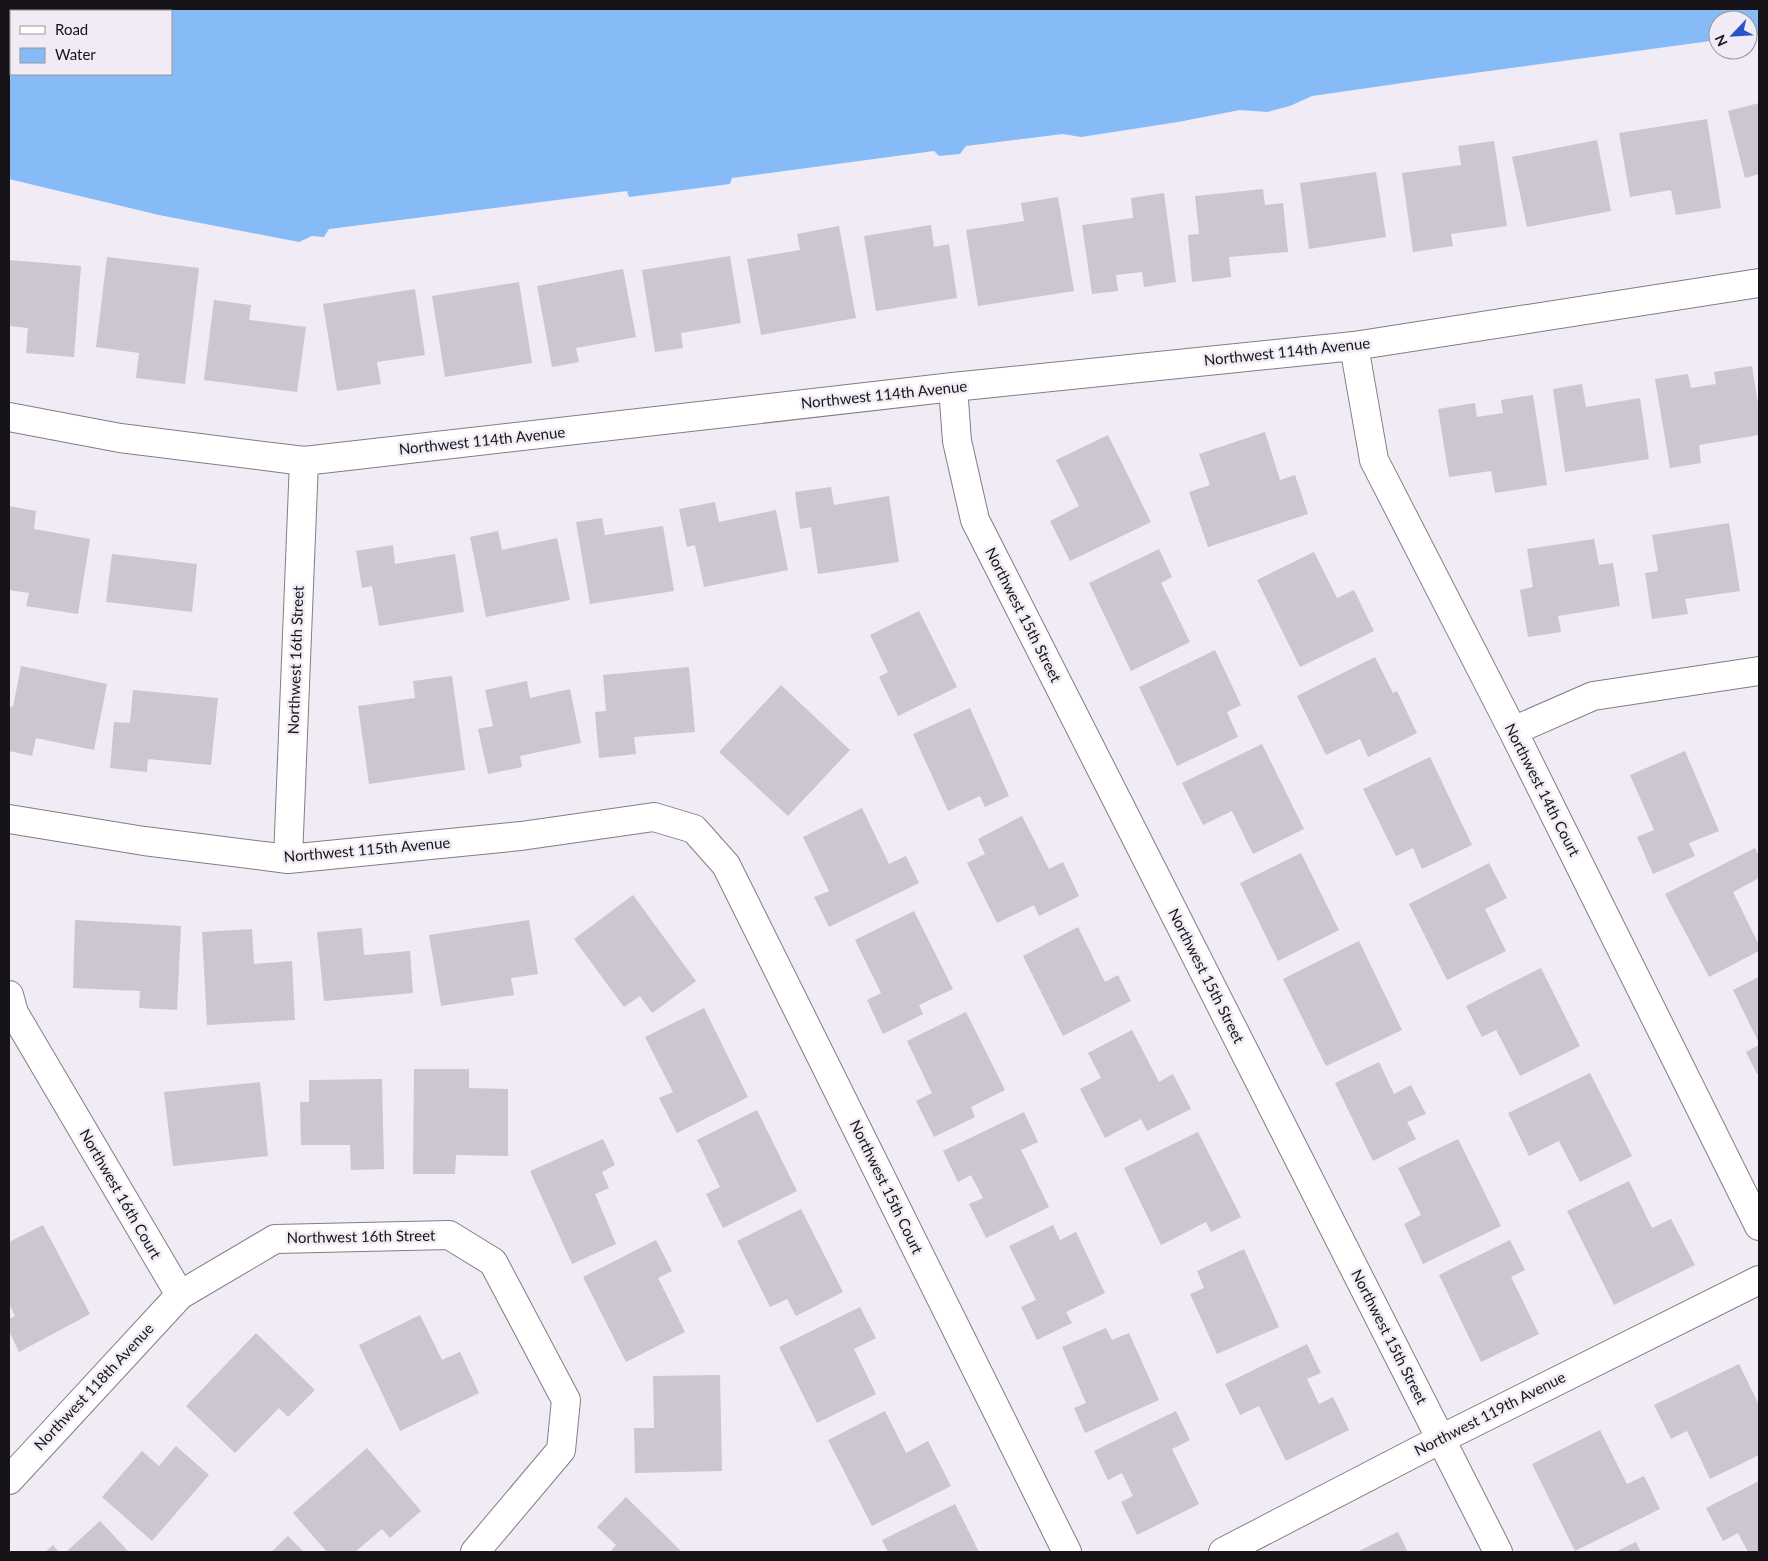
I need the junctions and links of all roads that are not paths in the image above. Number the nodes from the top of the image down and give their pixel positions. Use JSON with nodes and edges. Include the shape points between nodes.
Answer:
{"nodes":[{"id":1,"x":1759,"y":283,"type":"edge"},
{"id":2,"x":1354,"y":346,"type":"junction"},
{"id":3,"x":953,"y":387,"type":"junction"},
{"id":4,"x":9,"y":418,"type":"edge"},
{"id":5,"x":304,"y":461,"type":"junction"},
{"id":6,"x":1759,"y":671,"type":"edge"},
{"id":7,"x":1513,"y":731,"type":"junction"},
{"id":8,"x":9,"y":819,"type":"edge"},
{"id":9,"x":694,"y":829,"type":"joint"},
{"id":10,"x":288,"y":859,"type":"junction"},
{"id":11,"x":9,"y":995,"type":"edge"},
{"id":12,"x":1759,"y":1226,"type":"edge"},
{"id":13,"x":1759,"y":1280,"type":"edge"},
{"id":14,"x":180,"y":1295,"type":"junction"},
{"id":15,"x":1440,"y":1439,"type":"junction"},
{"id":16,"x":9,"y":1480,"type":"edge"},
{"id":17,"x":475,"y":1552,"type":"edge"},
{"id":18,"x":1067,"y":1552,"type":"edge"},
{"id":19,"x":1223,"y":1552,"type":"edge"},
{"id":20,"x":1498,"y":1552,"type":"edge"}],
"edges":[{"from":1,"to":2,"type":"street","name":"Northwest 114th Avenue"},
{"from":2,"to":3,"type":"street","name":"Northwest 114th Avenue"},
{"from":2,"to":7,"type":"street","name":"Northwest 14th Court","via":[[1374,460]]},
{"from":3,"to":5,"type":"street","name":"Northwest 114th Avenue"},
{"from":3,"to":15,"type":"street","name":"Northwest 15th Street","via":[[956,442],[975,520]]},
{"from":4,"to":5,"type":"street","name":"Northwest 114th Avenue","via":[[120,438]]},
{"from":5,"to":10,"type":"street","name":"Northwest 16th Street"},
{"from":6,"to":7,"type":"street","via":[[1593,696]]},
{"from":7,"to":12,"type":"street","name":"Northwest 14th Court"},
{"from":8,"to":10,"type":"street","name":"Northwest 115th Avenue","via":[[144,841]]},
{"from":9,"to":10,"type":"street","name":"Northwest 115th Avenue","via":[[654,818],[521,836]]},
{"from":9,"to":18,"type":"street","name":"Northwest 15th Court","via":[[726,865]]},
{"from":11,"to":14,"type":"street","name":"Northwest 16th Court","via":[[14,1013]]},
{"from":13,"to":15,"type":"street","name":"Northwest 119th Avenue"},
{"from":14,"to":16,"type":"street","name":"Northwest 118th Avenue"},
{"from":14,"to":17,"type":"street","name":"Northwest 16th Street","via":[[275,1239],[449,1235],[493,1262],[566,1400],[561,1450]]},
{"from":15,"to":19,"type":"street","name":"Northwest 119th Avenue"},
{"from":15,"to":20,"type":"street","name":"Northwest 15th Street"}]}
